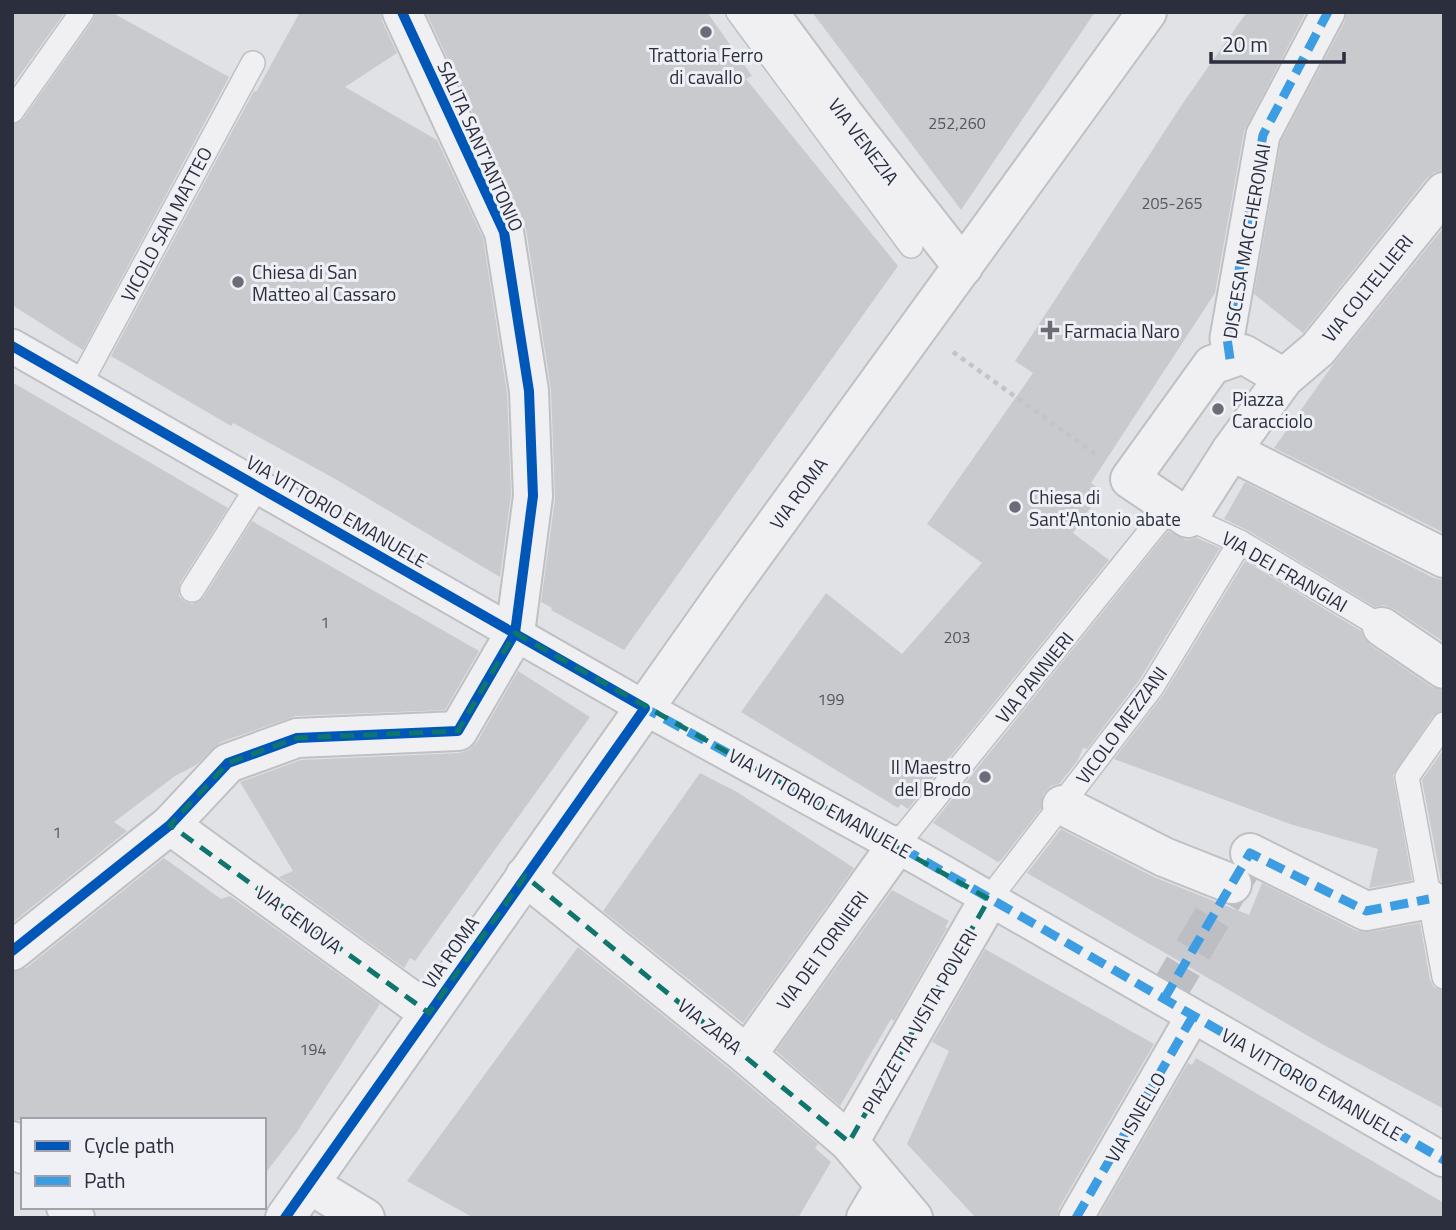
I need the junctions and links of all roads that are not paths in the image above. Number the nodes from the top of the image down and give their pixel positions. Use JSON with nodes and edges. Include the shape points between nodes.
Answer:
{"nodes":[{"id":1,"x":82,"y":12,"type":"edge"},
{"id":2,"x":402,"y":12,"type":"edge"},
{"id":3,"x":738,"y":12,"type":"edge"},
{"id":4,"x":768,"y":12,"type":"edge"},
{"id":5,"x":1147,"y":12,"type":"edge"},
{"id":6,"x":1328,"y":12,"type":"edge"},
{"id":7,"x":253,"y":63,"type":"dead end"},
{"id":8,"x":12,"y":111,"type":"edge"},
{"id":9,"x":1444,"y":192,"type":"edge"},
{"id":10,"x":911,"y":246,"type":"dead end"},
{"id":11,"x":963,"y":267,"type":"junction"},
{"id":12,"x":12,"y":346,"type":"edge"},
{"id":13,"x":1230,"y":359,"type":"junction"},
{"id":14,"x":1284,"y":379,"type":"junction"},
{"id":15,"x":80,"y":384,"type":"junction"},
{"id":16,"x":1231,"y":451,"type":"junction"},
{"id":17,"x":258,"y":486,"type":"junction"},
{"id":18,"x":1178,"y":513,"type":"junction"},
{"id":19,"x":1240,"y":541,"type":"junction"},
{"id":20,"x":1444,"y":558,"type":"edge"},
{"id":21,"x":192,"y":590,"type":"dead end"},
{"id":22,"x":1382,"y":627,"type":"joint"},
{"id":23,"x":515,"y":633,"type":"junction"},
{"id":24,"x":1444,"y":669,"type":"edge"},
{"id":25,"x":645,"y":708,"type":"junction"},
{"id":26,"x":1444,"y":724,"type":"edge"},
{"id":27,"x":1062,"y":804,"type":"junction"},
{"id":28,"x":170,"y":825,"type":"junction"},
{"id":29,"x":910,"y":853,"type":"junction"},
{"id":30,"x":525,"y":876,"type":"junction"},
{"id":31,"x":1429,"y":898,"type":"junction"},
{"id":32,"x":989,"y":899,"type":"junction"},
{"id":33,"x":12,"y":951,"type":"edge"},
{"id":34,"x":1444,"y":977,"type":"edge"},
{"id":35,"x":429,"y":1013,"type":"junction"},
{"id":36,"x":1193,"y":1016,"type":"junction"},
{"id":37,"x":747,"y":1055,"type":"junction"},
{"id":38,"x":849,"y":1143,"type":"junction"},
{"id":39,"x":1444,"y":1160,"type":"edge"},
{"id":40,"x":309,"y":1184,"type":"junction"},
{"id":41,"x":876,"y":1202,"type":"edge"},
{"id":42,"x":285,"y":1218,"type":"edge"},
{"id":43,"x":365,"y":1218,"type":"edge"},
{"id":44,"x":913,"y":1218,"type":"edge"},
{"id":45,"x":1076,"y":1218,"type":"edge"}],
"edges":[{"from":1,"to":8,"type":"lane"},
{"from":2,"to":23,"type":"street","name":"SALITA SANT'ANTONIO","via":[[504,232],[529,391],[533,496]]},
{"from":3,"to":10,"type":"lane"},
{"from":4,"to":11,"type":"street","name":"VIA VENEZIA"},
{"from":5,"to":11,"type":"street","name":"VIA ROMA"},
{"from":6,"to":13,"type":"street","name":"DISCESA MACCHERONAI","via":[[1263,135],[1227,338]]},
{"from":7,"to":15,"type":"lane","name":"VICOLO SAN MATTEO"},
{"from":9,"to":14,"type":"street","name":"VIA COLTELLIERI","via":[[1318,349]]},
{"from":11,"to":25,"type":"street","name":"VIA ROMA"},
{"from":12,"to":15,"type":"street","name":"VIA VITTORIO EMANUELE"},
{"from":13,"to":14,"type":"street","via":[[1243,354]]},
{"from":13,"to":18,"type":"street","via":[[1212,365],[1130,479]]},
{"from":14,"to":16,"type":"street"},
{"from":15,"to":17,"type":"street","name":"VIA VITTORIO EMANUELE"},
{"from":16,"to":18,"type":"street"},
{"from":16,"to":20,"type":"street"},
{"from":17,"to":21,"type":"lane"},
{"from":17,"to":23,"type":"street","name":"VIA VITTORIO EMANUELE"},
{"from":18,"to":19,"type":"lane","name":"VIA DEI FRANGIAI"},
{"from":18,"to":29,"type":"lane","name":"VIA PANNIERI"},
{"from":19,"to":22,"type":"lane","name":"VIA DEI FRANGIAI"},
{"from":19,"to":27,"type":"lane","name":"VICOLO MEZZANI","via":[[1152,687]]},
{"from":22,"to":24,"type":"street"},
{"from":23,"to":25,"type":"street","name":"VIA VITTORIO EMANUELE"},
{"from":23,"to":28,"type":"street","via":[[458,731],[297,738],[228,763]]},
{"from":25,"to":29,"type":"street","name":"VIA VITTORIO EMANUELE"},
{"from":25,"to":30,"type":"street","name":"VIA ROMA"},
{"from":26,"to":31,"type":"lane","via":[[1406,777]]},
{"from":27,"to":31,"type":"street","via":[[1164,857],[1241,868],[1366,911]]},
{"from":27,"to":32,"type":"lane","name":"VICOLO MEZZANI"},
{"from":28,"to":33,"type":"street"},
{"from":28,"to":35,"type":"street","name":"VIA GENOVA"},
{"from":29,"to":32,"type":"street","name":"VIA VITTORIO EMANUELE"},
{"from":29,"to":37,"type":"street","name":"VIA DEI TORNIERI"},
{"from":30,"to":35,"type":"street","name":"VIA ROMA"},
{"from":30,"to":37,"type":"street","name":"VIA ZARA"},
{"from":31,"to":34,"type":"lane"},
{"from":32,"to":36,"type":"street","name":"VIA VITTORIO EMANUELE"},
{"from":32,"to":38,"type":"street","name":"PIAZZETTA VISITA POVERI"},
{"from":35,"to":40,"type":"street","name":"VIA ROMA"},
{"from":36,"to":39,"type":"street","name":"VIA VITTORIO EMANUELE"},
{"from":36,"to":45,"type":"street","name":"VIA ISNELLO"},
{"from":37,"to":38,"type":"street","name":"VIA ZARA"},
{"from":38,"to":41,"type":"street","name":"VIA ZARA"},
{"from":40,"to":42,"type":"street","name":"VIA ROMA"},
{"from":40,"to":43,"type":"street"},
{"from":41,"to":44,"type":"street","name":"VIA ZARA"}]}
